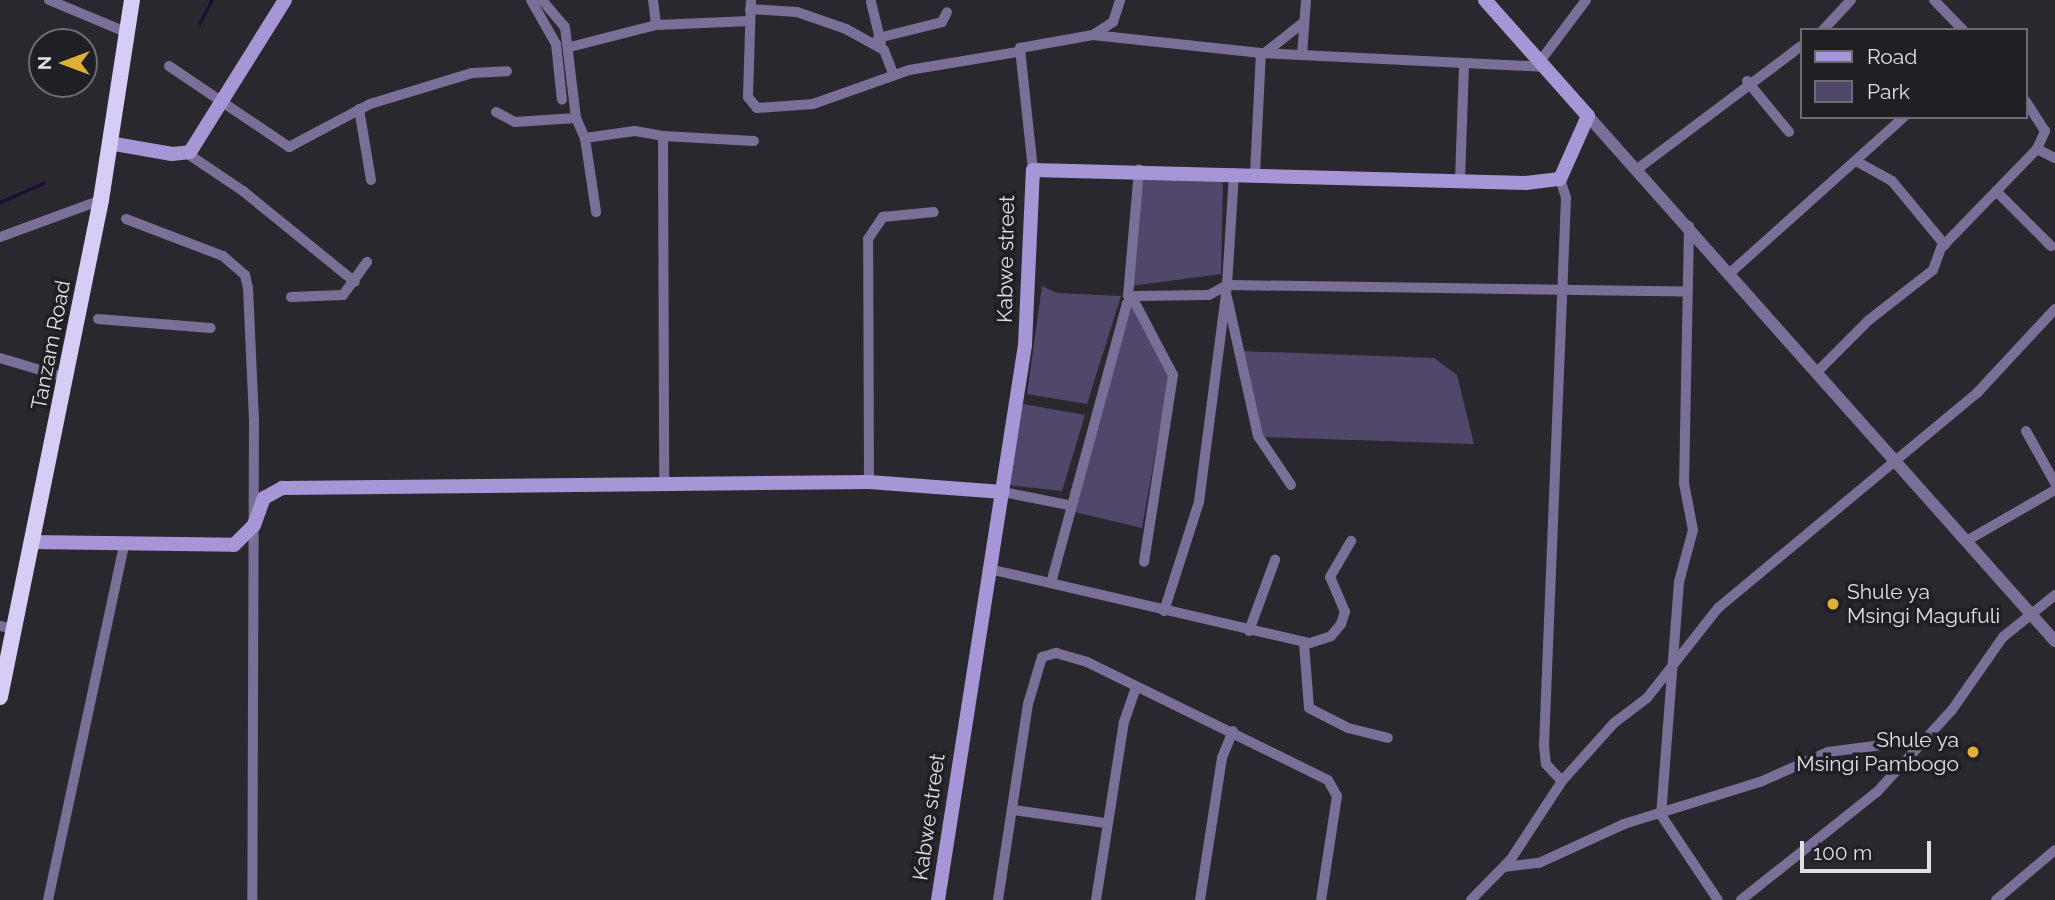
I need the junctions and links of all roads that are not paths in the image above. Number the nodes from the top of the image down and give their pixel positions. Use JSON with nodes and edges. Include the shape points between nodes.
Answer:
{"nodes":[{"id":1,"x":49,"y":0,"type":"edge"},
{"id":2,"x":132,"y":0,"type":"edge"},
{"id":3,"x":285,"y":0,"type":"edge"},
{"id":4,"x":531,"y":0,"type":"edge"},
{"id":5,"x":542,"y":0,"type":"edge"},
{"id":6,"x":653,"y":0,"type":"edge"},
{"id":7,"x":1121,"y":0,"type":"edge"},
{"id":8,"x":1306,"y":0,"type":"edge"},
{"id":9,"x":1485,"y":0,"type":"edge"},
{"id":10,"x":1586,"y":0,"type":"edge"},
{"id":11,"x":1851,"y":0,"type":"edge"},
{"id":12,"x":1934,"y":0,"type":"edge"},
{"id":13,"x":871,"y":2,"type":"dead end"},
{"id":14,"x":750,"y":10,"type":"edge"},
{"id":15,"x":947,"y":12,"type":"dead end"},
{"id":16,"x":1304,"y":22,"type":"junction"},
{"id":17,"x":656,"y":25,"type":"junction"},
{"id":18,"x":1825,"y":28,"type":"edge"},
{"id":19,"x":1961,"y":28,"type":"edge"},
{"id":20,"x":128,"y":33,"type":"junction"},
{"id":21,"x":1093,"y":35,"type":"junction"},
{"id":22,"x":878,"y":38,"type":"junction"},
{"id":23,"x":570,"y":47,"type":"junction"},
{"id":24,"x":1800,"y":47,"type":"edge"},
{"id":25,"x":884,"y":50,"type":"junction"},
{"id":26,"x":1018,"y":52,"type":"junction"},
{"id":27,"x":1263,"y":53,"type":"junction"},
{"id":28,"x":1302,"y":55,"type":"junction"},
{"id":29,"x":1544,"y":64,"type":"junction"},
{"id":30,"x":1464,"y":65,"type":"junction"},
{"id":31,"x":169,"y":66,"type":"dead end"},
{"id":32,"x":507,"y":71,"type":"dead end"},
{"id":33,"x":893,"y":74,"type":"junction"},
{"id":34,"x":1747,"y":81,"type":"junction"},
{"id":35,"x":562,"y":100,"type":"dead end"},
{"id":36,"x":222,"y":103,"type":"junction"},
{"id":37,"x":2027,"y":103,"type":"edge"},
{"id":38,"x":359,"y":109,"type":"junction"},
{"id":39,"x":496,"y":112,"type":"dead end"},
{"id":40,"x":1588,"y":116,"type":"junction"},
{"id":41,"x":576,"y":118,"type":"junction"},
{"id":42,"x":1902,"y":119,"type":"edge"},
{"id":43,"x":1789,"y":132,"type":"dead end"},
{"id":44,"x":663,"y":136,"type":"junction"},
{"id":45,"x":585,"y":138,"type":"junction"},
{"id":46,"x":754,"y":141,"type":"dead end"},
{"id":47,"x":109,"y":143,"type":"junction"},
{"id":48,"x":2037,"y":149,"type":"junction"},
{"id":49,"x":188,"y":154,"type":"junction"},
{"id":50,"x":2055,"y":158,"type":"edge"},
{"id":51,"x":1856,"y":161,"type":"junction"},
{"id":52,"x":1139,"y":169,"type":"junction"},
{"id":53,"x":1033,"y":170,"type":"junction"},
{"id":54,"x":1636,"y":170,"type":"junction"},
{"id":55,"x":1234,"y":173,"type":"junction"},
{"id":56,"x":1255,"y":173,"type":"junction"},
{"id":57,"x":1560,"y":179,"type":"junction"},
{"id":58,"x":371,"y":180,"type":"dead end"},
{"id":59,"x":1460,"y":180,"type":"junction"},
{"id":60,"x":1996,"y":191,"type":"junction"},
{"id":61,"x":101,"y":200,"type":"junction"},
{"id":62,"x":596,"y":212,"type":"dead end"},
{"id":63,"x":934,"y":212,"type":"dead end"},
{"id":64,"x":126,"y":219,"type":"dead end"},
{"id":65,"x":1689,"y":226,"type":"junction"},
{"id":66,"x":0,"y":237,"type":"edge"},
{"id":67,"x":1945,"y":245,"type":"junction"},
{"id":68,"x":2050,"y":246,"type":"dead end"},
{"id":69,"x":367,"y":262,"type":"dead end"},
{"id":70,"x":1730,"y":273,"type":"junction"},
{"id":71,"x":355,"y":282,"type":"junction"},
{"id":72,"x":1227,"y":285,"type":"junction"},
{"id":73,"x":1561,"y":286,"type":"junction"},
{"id":74,"x":1684,"y":292,"type":"junction"},
{"id":75,"x":1130,"y":296,"type":"junction"},
{"id":76,"x":291,"y":297,"type":"dead end"},
{"id":77,"x":1226,"y":297,"type":"junction"},
{"id":78,"x":2055,"y":309,"type":"edge"},
{"id":79,"x":98,"y":319,"type":"dead end"},
{"id":80,"x":211,"y":328,"type":"dead end"},
{"id":81,"x":0,"y":358,"type":"edge"},
{"id":82,"x":1818,"y":371,"type":"junction"},
{"id":83,"x":67,"y":378,"type":"junction"},
{"id":84,"x":2026,"y":431,"type":"dead end"},
{"id":85,"x":1896,"y":458,"type":"junction"},
{"id":86,"x":869,"y":482,"type":"junction"},
{"id":87,"x":2055,"y":483,"type":"edge"},
{"id":88,"x":664,"y":484,"type":"junction"},
{"id":89,"x":1291,"y":485,"type":"dead end"},
{"id":90,"x":2055,"y":489,"type":"edge"},
{"id":91,"x":1003,"y":492,"type":"junction"},
{"id":92,"x":1068,"y":505,"type":"junction"},
{"id":93,"x":254,"y":525,"type":"junction"},
{"id":94,"x":1968,"y":540,"type":"junction"},
{"id":95,"x":1351,"y":541,"type":"dead end"},
{"id":96,"x":31,"y":542,"type":"junction"},
{"id":97,"x":124,"y":546,"type":"junction"},
{"id":98,"x":1275,"y":560,"type":"dead end"},
{"id":99,"x":1144,"y":562,"type":"dead end"},
{"id":100,"x":989,"y":569,"type":"junction"},
{"id":101,"x":1051,"y":583,"type":"junction"},
{"id":102,"x":2055,"y":595,"type":"edge"},
{"id":103,"x":1164,"y":611,"type":"junction"},
{"id":104,"x":2029,"y":612,"type":"junction"},
{"id":105,"x":7,"y":628,"type":"edge"},
{"id":106,"x":1250,"y":631,"type":"junction"},
{"id":107,"x":2055,"y":641,"type":"edge"},
{"id":108,"x":1304,"y":643,"type":"junction"},
{"id":109,"x":1673,"y":660,"type":"junction"},
{"id":110,"x":1136,"y":687,"type":"junction"},
{"id":111,"x":0,"y":697,"type":"edge"},
{"id":112,"x":1233,"y":731,"type":"junction"},
{"id":113,"x":1388,"y":738,"type":"dead end"},
{"id":114,"x":1928,"y":739,"type":"junction"},
{"id":115,"x":1562,"y":781,"type":"junction"},
{"id":116,"x":1013,"y":810,"type":"junction"},
{"id":117,"x":1661,"y":815,"type":"junction"},
{"id":118,"x":1105,"y":823,"type":"junction"},
{"id":119,"x":2055,"y":850,"type":"edge"},
{"id":120,"x":1504,"y":867,"type":"junction"},
{"id":121,"x":48,"y":900,"type":"edge"},
{"id":122,"x":252,"y":900,"type":"edge"},
{"id":123,"x":938,"y":900,"type":"edge"},
{"id":124,"x":998,"y":900,"type":"edge"},
{"id":125,"x":1096,"y":900,"type":"edge"},
{"id":126,"x":1200,"y":900,"type":"edge"},
{"id":127,"x":1321,"y":900,"type":"edge"},
{"id":128,"x":1471,"y":900,"type":"edge"},
{"id":129,"x":1718,"y":900,"type":"edge"},
{"id":130,"x":1741,"y":900,"type":"edge"},
{"id":131,"x":1996,"y":900,"type":"edge"}],
"edges":[{"from":1,"to":20,"type":"street"},
{"from":2,"to":20,"type":"highway","name":"Tanzam Road"},
{"from":3,"to":36,"type":"main road"},
{"from":4,"to":35,"type":"street","via":[[556,44]]},
{"from":5,"to":23,"type":"street","via":[[559,16]]},
{"from":6,"to":17,"type":"street"},
{"from":7,"to":21,"type":"street","via":[[1117,17]]},
{"from":8,"to":16,"type":"street"},
{"from":9,"to":29,"type":"main road"},
{"from":10,"to":29,"type":"street"},
{"from":11,"to":18,"type":"street"},
{"from":12,"to":19,"type":"street"},
{"from":13,"to":22,"type":"street"},
{"from":14,"to":17,"type":"street"},
{"from":14,"to":25,"type":"street","via":[[812,16]]},
{"from":14,"to":33,"type":"street","via":[[752,107],[813,104]]},
{"from":15,"to":22,"type":"street","via":[[942,22]]},
{"from":16,"to":27,"type":"street"},
{"from":16,"to":28,"type":"street"},
{"from":17,"to":23,"type":"street"},
{"from":20,"to":47,"type":"highway","name":"Tanzam Road"},
{"from":21,"to":26,"type":"street","via":[[1024,44]]},
{"from":21,"to":27,"type":"street"},
{"from":22,"to":25,"type":"street"},
{"from":23,"to":41,"type":"street"},
{"from":24,"to":34,"type":"street"},
{"from":25,"to":33,"type":"street"},
{"from":26,"to":33,"type":"street"},
{"from":26,"to":53,"type":"street"},
{"from":27,"to":28,"type":"street"},
{"from":27,"to":56,"type":"street"},
{"from":28,"to":30,"type":"street"},
{"from":29,"to":30,"type":"street"},
{"from":29,"to":40,"type":"main road"},
{"from":30,"to":59,"type":"street"},
{"from":31,"to":36,"type":"street"},
{"from":32,"to":38,"type":"street","via":[[472,73]]},
{"from":34,"to":43,"type":"street"},
{"from":34,"to":54,"type":"street"},
{"from":36,"to":38,"type":"street","via":[[289,147]]},
{"from":36,"to":49,"type":"main road"},
{"from":37,"to":48,"type":"street","via":[[2045,131]]},
{"from":38,"to":58,"type":"street"},
{"from":39,"to":41,"type":"street","via":[[515,122]]},
{"from":40,"to":54,"type":"street"},
{"from":40,"to":57,"type":"main road"},
{"from":41,"to":45,"type":"street"},
{"from":42,"to":51,"type":"street"},
{"from":44,"to":45,"type":"street","via":[[635,131]]},
{"from":44,"to":46,"type":"street"},
{"from":44,"to":88,"type":"street"},
{"from":45,"to":62,"type":"street"},
{"from":47,"to":49,"type":"main road"},
{"from":47,"to":61,"type":"highway","name":"Tanzam Road"},
{"from":48,"to":50,"type":"street"},
{"from":48,"to":60,"type":"street"},
{"from":49,"to":71,"type":"street","via":[[243,191]]},
{"from":51,"to":67,"type":"street","via":[[1892,181]]},
{"from":51,"to":70,"type":"street"},
{"from":52,"to":53,"type":"main road","name":"Kabwe street"},
{"from":52,"to":55,"type":"main road","name":"Kabwe street"},
{"from":52,"to":75,"type":"street"},
{"from":53,"to":91,"type":"main road","name":"Kabwe street","via":[[1028,310]]},
{"from":54,"to":65,"type":"street"},
{"from":55,"to":56,"type":"main road","name":"Kabwe street"},
{"from":55,"to":72,"type":"street"},
{"from":56,"to":59,"type":"main road","name":"Kabwe street"},
{"from":57,"to":59,"type":"main road","name":"Kabwe street"},
{"from":57,"to":73,"type":"street","via":[[1566,198]]},
{"from":60,"to":67,"type":"street"},
{"from":60,"to":68,"type":"street"},
{"from":61,"to":66,"type":"street"},
{"from":61,"to":83,"type":"highway","name":"Tanzam Road"},
{"from":63,"to":86,"type":"street","via":[[883,217],[868,239]]},
{"from":64,"to":93,"type":"street","via":[[203,246],[245,275]]},
{"from":65,"to":70,"type":"street"},
{"from":65,"to":74,"type":"street"},
{"from":67,"to":82,"type":"street","via":[[1933,270],[1869,320]]},
{"from":69,"to":71,"type":"street"},
{"from":70,"to":82,"type":"street"},
{"from":71,"to":76,"type":"street","via":[[343,295]]},
{"from":72,"to":73,"type":"street"},
{"from":72,"to":75,"type":"street","via":[[1209,295]]},
{"from":72,"to":77,"type":"street"},
{"from":73,"to":74,"type":"street"},
{"from":73,"to":115,"type":"street","via":[[1544,746],[1546,764]]},
{"from":74,"to":109,"type":"street","via":[[1684,483],[1693,530],[1681,567]]},
{"from":75,"to":92,"type":"street"},
{"from":75,"to":99,"type":"street","via":[[1173,375]]},
{"from":77,"to":89,"type":"street","via":[[1258,436]]},
{"from":77,"to":103,"type":"street","via":[[1199,502]]},
{"from":78,"to":85,"type":"street","via":[[2003,370]]},
{"from":79,"to":80,"type":"street"},
{"from":81,"to":83,"type":"street"},
{"from":82,"to":85,"type":"street"},
{"from":83,"to":96,"type":"highway","name":"Tanzam Road"},
{"from":84,"to":87,"type":"street"},
{"from":85,"to":94,"type":"street"},
{"from":85,"to":109,"type":"street","via":[[1718,608]]},
{"from":86,"to":88,"type":"main road"},
{"from":86,"to":91,"type":"main road"},
{"from":88,"to":93,"type":"main road","via":[[282,488],[264,498]]},
{"from":90,"to":94,"type":"street"},
{"from":91,"to":92,"type":"street"},
{"from":91,"to":100,"type":"main road","name":"Kabwe street"},
{"from":92,"to":101,"type":"street"},
{"from":93,"to":97,"type":"main road","via":[[234,545]]},
{"from":93,"to":122,"type":"street"},
{"from":94,"to":104,"type":"street"},
{"from":95,"to":108,"type":"street","via":[[1330,577],[1345,612],[1341,624],[1331,636]]},
{"from":96,"to":97,"type":"main road"},
{"from":96,"to":105,"type":"highway","name":"Tanzam Road"},
{"from":97,"to":121,"type":"street"},
{"from":98,"to":106,"type":"street"},
{"from":100,"to":101,"type":"street"},
{"from":100,"to":123,"type":"main road","name":"Kabwe street"},
{"from":101,"to":103,"type":"street"},
{"from":102,"to":104,"type":"street"},
{"from":103,"to":106,"type":"street"},
{"from":104,"to":107,"type":"street"},
{"from":104,"to":114,"type":"street","via":[[1988,655]]},
{"from":105,"to":111,"type":"highway","name":"Tanzam Road"},
{"from":106,"to":108,"type":"street"},
{"from":108,"to":113,"type":"street","via":[[1309,708],[1349,728]]},
{"from":109,"to":115,"type":"street","via":[[1647,698],[1614,723]]},
{"from":109,"to":117,"type":"street"},
{"from":110,"to":112,"type":"street"},
{"from":110,"to":116,"type":"street","via":[[1076,658],[1042,657],[1028,704]]},
{"from":110,"to":118,"type":"street","via":[[1124,722]]},
{"from":112,"to":126,"type":"street","via":[[1222,758]]},
{"from":112,"to":127,"type":"street","via":[[1334,788]]},
{"from":114,"to":117,"type":"street","via":[[1828,752],[1760,782]]},
{"from":114,"to":130,"type":"street","via":[[1839,826]]},
{"from":115,"to":120,"type":"street"},
{"from":116,"to":118,"type":"street"},
{"from":116,"to":124,"type":"street"},
{"from":117,"to":120,"type":"street","via":[[1624,824],[1539,863]]},
{"from":117,"to":129,"type":"street"},
{"from":118,"to":125,"type":"street"},
{"from":119,"to":131,"type":"street"},
{"from":120,"to":128,"type":"street"}]}
